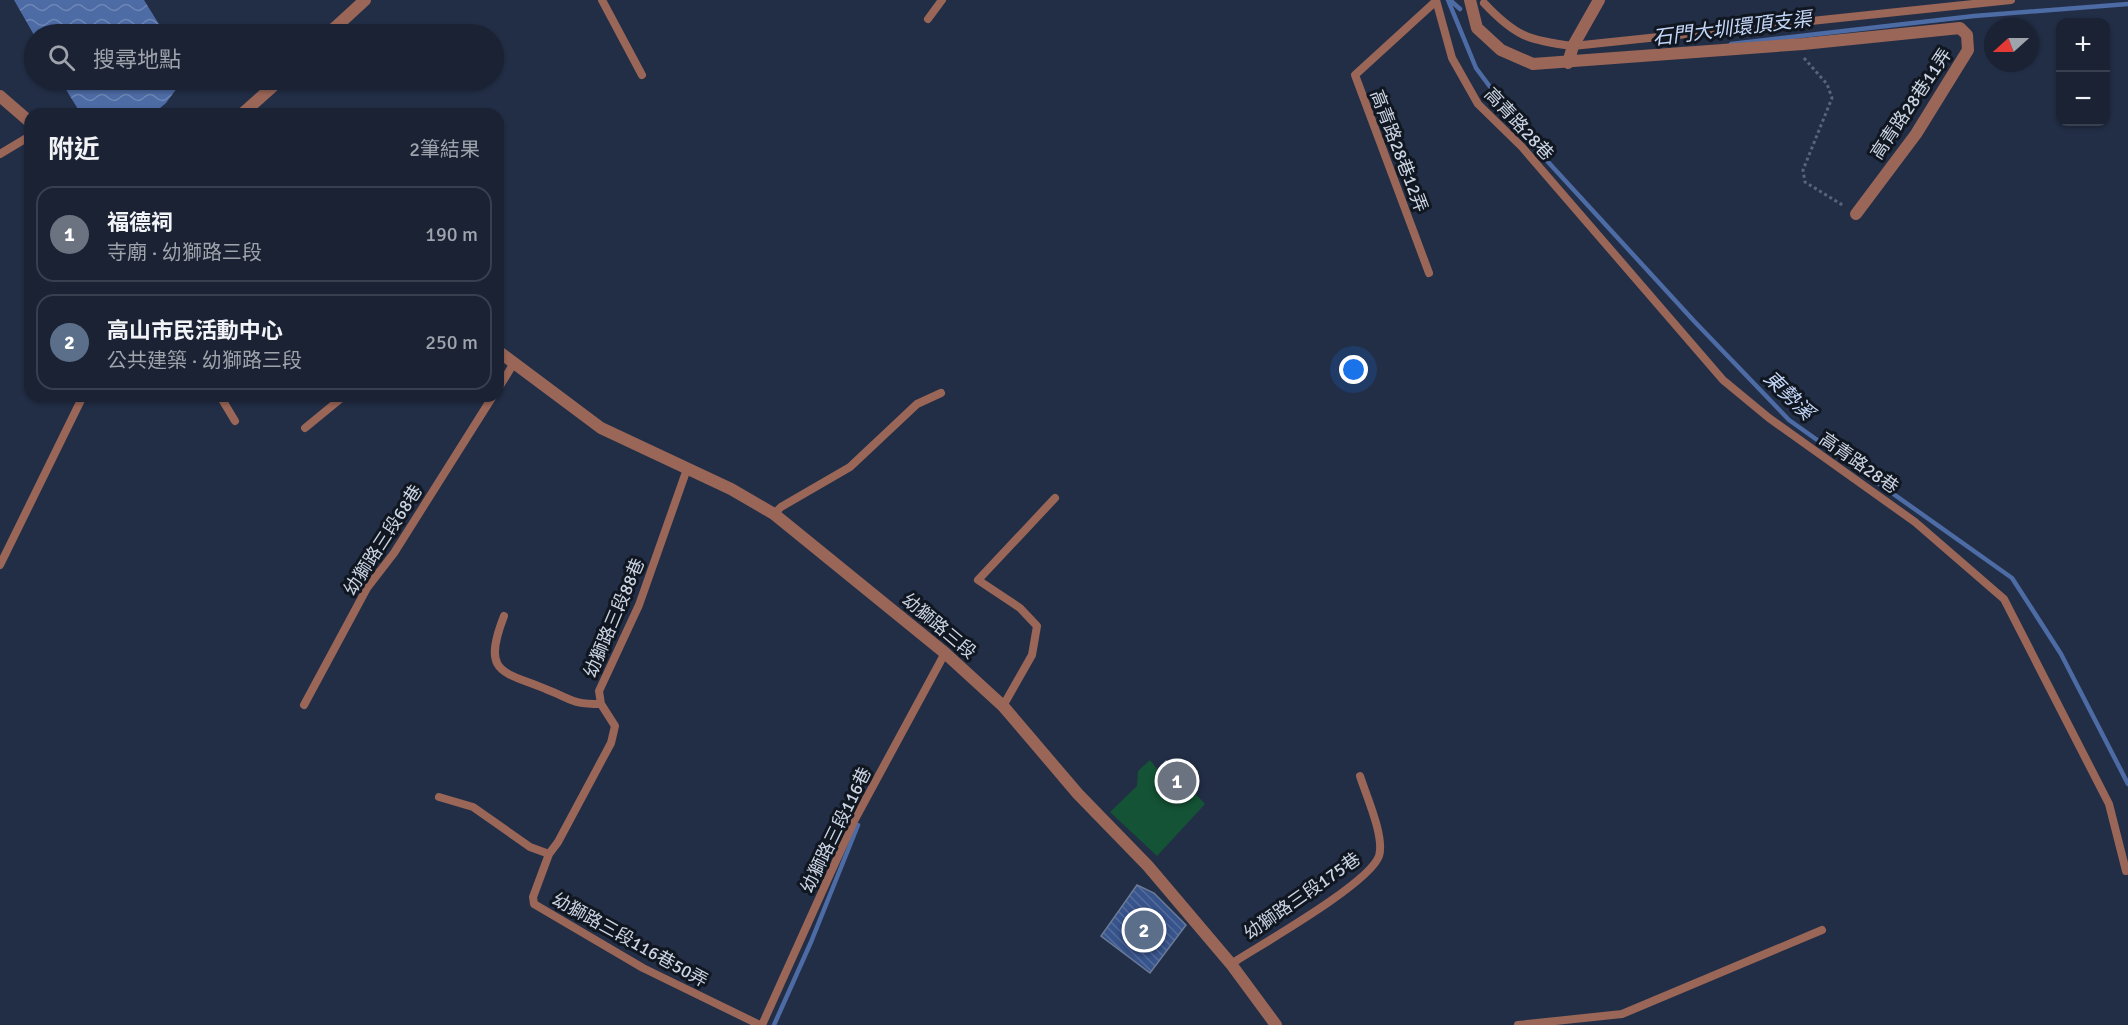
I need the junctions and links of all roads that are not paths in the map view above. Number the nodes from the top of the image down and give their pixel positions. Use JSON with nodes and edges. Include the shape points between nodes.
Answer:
{"nodes":[{"id":1,"x":365,"y":0,"type":"edge"},
{"id":2,"x":602,"y":0,"type":"edge"},
{"id":3,"x":942,"y":0,"type":"edge"},
{"id":4,"x":1436,"y":0,"type":"edge"},
{"id":5,"x":1470,"y":0,"type":"edge"},
{"id":6,"x":1599,"y":0,"type":"edge"},
{"id":7,"x":2011,"y":0,"type":"edge"},
{"id":8,"x":1484,"y":3,"type":"dead end"},
{"id":9,"x":928,"y":18,"type":"dead end"},
{"id":10,"x":339,"y":24,"type":"edge"},
{"id":11,"x":1573,"y":46,"type":"junction"},
{"id":12,"x":1568,"y":63,"type":"junction"},
{"id":13,"x":642,"y":75,"type":"dead end"},
{"id":14,"x":269,"y":90,"type":"edge"},
{"id":15,"x":0,"y":96,"type":"edge"},
{"id":16,"x":249,"y":108,"type":"edge"},
{"id":17,"x":24,"y":118,"type":"edge"},
{"id":18,"x":24,"y":140,"type":"edge"},
{"id":19,"x":0,"y":154,"type":"edge"},
{"id":20,"x":1856,"y":214,"type":"road end"},
{"id":21,"x":1429,"y":273,"type":"dead end"},
{"id":22,"x":504,"y":356,"type":"edge"},
{"id":23,"x":514,"y":363,"type":"junction"},
{"id":24,"x":504,"y":379,"type":"edge"},
{"id":25,"x":941,"y":393,"type":"dead end"},
{"id":26,"x":79,"y":402,"type":"edge"},
{"id":27,"x":224,"y":402,"type":"edge"},
{"id":28,"x":337,"y":402,"type":"edge"},
{"id":29,"x":489,"y":402,"type":"edge"},
{"id":30,"x":235,"y":421,"type":"dead end"},
{"id":31,"x":305,"y":428,"type":"dead end"},
{"id":32,"x":687,"y":469,"type":"junction"},
{"id":33,"x":1055,"y":498,"type":"dead end"},
{"id":34,"x":774,"y":514,"type":"junction"},
{"id":35,"x":0,"y":565,"type":"edge"},
{"id":36,"x":504,"y":616,"type":"dead end"},
{"id":37,"x":945,"y":653,"type":"junction"},
{"id":38,"x":602,"y":704,"type":"junction"},
{"id":39,"x":304,"y":705,"type":"dead end"},
{"id":40,"x":1003,"y":706,"type":"junction"},
{"id":41,"x":1360,"y":776,"type":"dead end"},
{"id":42,"x":439,"y":796,"type":"dead end"},
{"id":43,"x":549,"y":854,"type":"junction"},
{"id":44,"x":2126,"y":871,"type":"dead end"},
{"id":45,"x":1822,"y":930,"type":"dead end"},
{"id":46,"x":1231,"y":964,"type":"junction"},
{"id":47,"x":761,"y":1025,"type":"edge"},
{"id":48,"x":1276,"y":1025,"type":"edge"},
{"id":49,"x":1518,"y":1025,"type":"edge"}],
"edges":[{"from":1,"to":10,"type":"street"},
{"from":2,"to":13,"type":"lane"},
{"from":3,"to":9,"type":"lane"},
{"from":4,"to":21,"type":"lane","name":"高青路28巷12弄","via":[[1354,75]]},
{"from":4,"to":44,"type":"lane","name":"高青路28巷","via":[[1452,58],[1478,104],[1522,147],[1723,380],[1769,418],[1915,522],[2004,600],[2109,804]]},
{"from":5,"to":12,"type":"street","name":"高青路28巷11弄","via":[[1477,28],[1501,50],[1533,64]]},
{"from":6,"to":11,"type":"street"},
{"from":7,"to":11,"type":"lane"},
{"from":8,"to":11,"type":"lane","via":[[1506,27],[1538,42]]},
{"from":11,"to":12,"type":"street"},
{"from":12,"to":20,"type":"street","name":"高青路28巷11弄","via":[[1960,28],[1967,35],[1968,50],[1922,125]]},
{"from":14,"to":16,"type":"street"},
{"from":15,"to":17,"type":"street"},
{"from":18,"to":19,"type":"lane"},
{"from":22,"to":23,"type":"street","name":"幼獅路三段"},
{"from":23,"to":24,"type":"lane"},
{"from":23,"to":32,"type":"street","name":"幼獅路三段","via":[[601,428]]},
{"from":25,"to":34,"type":"lane","via":[[917,404],[850,467]]},
{"from":26,"to":35,"type":"lane"},
{"from":27,"to":30,"type":"lane"},
{"from":28,"to":31,"type":"lane"},
{"from":29,"to":39,"type":"lane","name":"幼獅路三段68巷","via":[[394,553],[367,588]]},
{"from":32,"to":34,"type":"street","name":"幼獅路三段"},
{"from":32,"to":38,"type":"lane","name":"幼獅路三段88巷","via":[[639,604],[599,691]]},
{"from":33,"to":40,"type":"lane","via":[[978,580],[1020,608],[1037,626],[1032,655]]},
{"from":34,"to":37,"type":"street","name":"幼獅路三段"},
{"from":36,"to":38,"type":"lane","via":[[494,651],[505,674],[576,704]]},
{"from":37,"to":40,"type":"street","name":"幼獅路三段"},
{"from":37,"to":47,"type":"lane","name":"幼獅路三段116巷","via":[[854,821]]},
{"from":38,"to":43,"type":"lane","name":"幼獅路三段88巷","via":[[615,726],[611,743]]},
{"from":40,"to":46,"type":"street","name":"幼獅路三段"},
{"from":41,"to":46,"type":"lane","name":"幼獅路三段175巷","via":[[1376,824],[1380,854],[1374,865],[1318,908]]},
{"from":42,"to":43,"type":"lane","via":[[473,807],[530,847]]},
{"from":43,"to":47,"type":"lane","name":"幼獅路三段116巷50弄","via":[[534,904],[643,968]]},
{"from":45,"to":49,"type":"lane","via":[[1622,1014]]},
{"from":46,"to":48,"type":"street","name":"幼獅路三段"}]}
